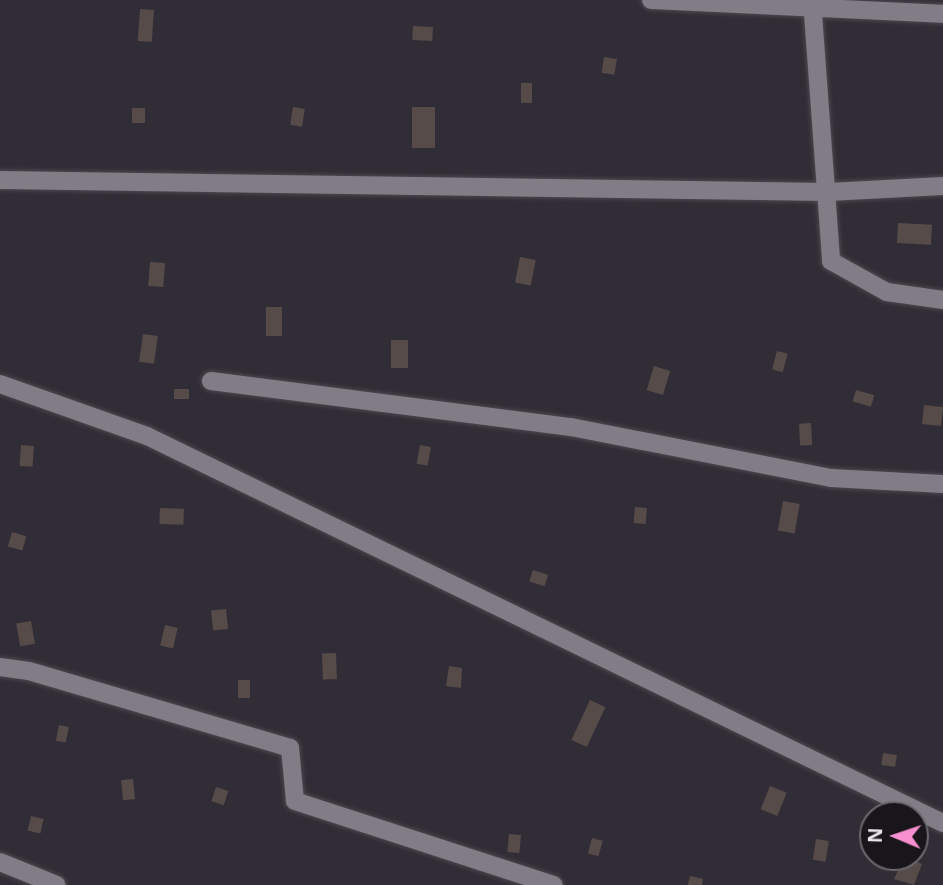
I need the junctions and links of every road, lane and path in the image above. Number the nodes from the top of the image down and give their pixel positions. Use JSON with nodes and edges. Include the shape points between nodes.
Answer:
{"nodes":[{"id":1,"x":652,"y":0,"type":"edge"},
{"id":2,"x":812,"y":5,"type":"edge"},
{"id":3,"x":943,"y":13,"type":"edge"},
{"id":4,"x":0,"y":180,"type":"edge"},
{"id":5,"x":943,"y":186,"type":"edge"},
{"id":6,"x":828,"y":192,"type":"junction"},
{"id":7,"x":943,"y":300,"type":"edge"},
{"id":8,"x":211,"y":381,"type":"dead end"},
{"id":9,"x":0,"y":384,"type":"edge"},
{"id":10,"x":943,"y":484,"type":"edge"},
{"id":11,"x":0,"y":667,"type":"edge"},
{"id":12,"x":943,"y":823,"type":"edge"},
{"id":13,"x":0,"y":862,"type":"edge"},
{"id":14,"x":57,"y":885,"type":"edge"},
{"id":15,"x":554,"y":885,"type":"edge"}],
"edges":[{"from":1,"to":2,"type":"street"},
{"from":2,"to":3,"type":"street"},
{"from":2,"to":6,"type":"street"},
{"from":4,"to":6,"type":"street"},
{"from":5,"to":6,"type":"street"},
{"from":6,"to":7,"type":"street","via":[[831,261],[887,292]]},
{"from":8,"to":10,"type":"street","via":[[571,427],[831,478]]},
{"from":9,"to":12,"type":"street","via":[[147,436]]},
{"from":11,"to":15,"type":"street","via":[[29,671],[290,748],[295,801]]},
{"from":13,"to":14,"type":"street"}]}
